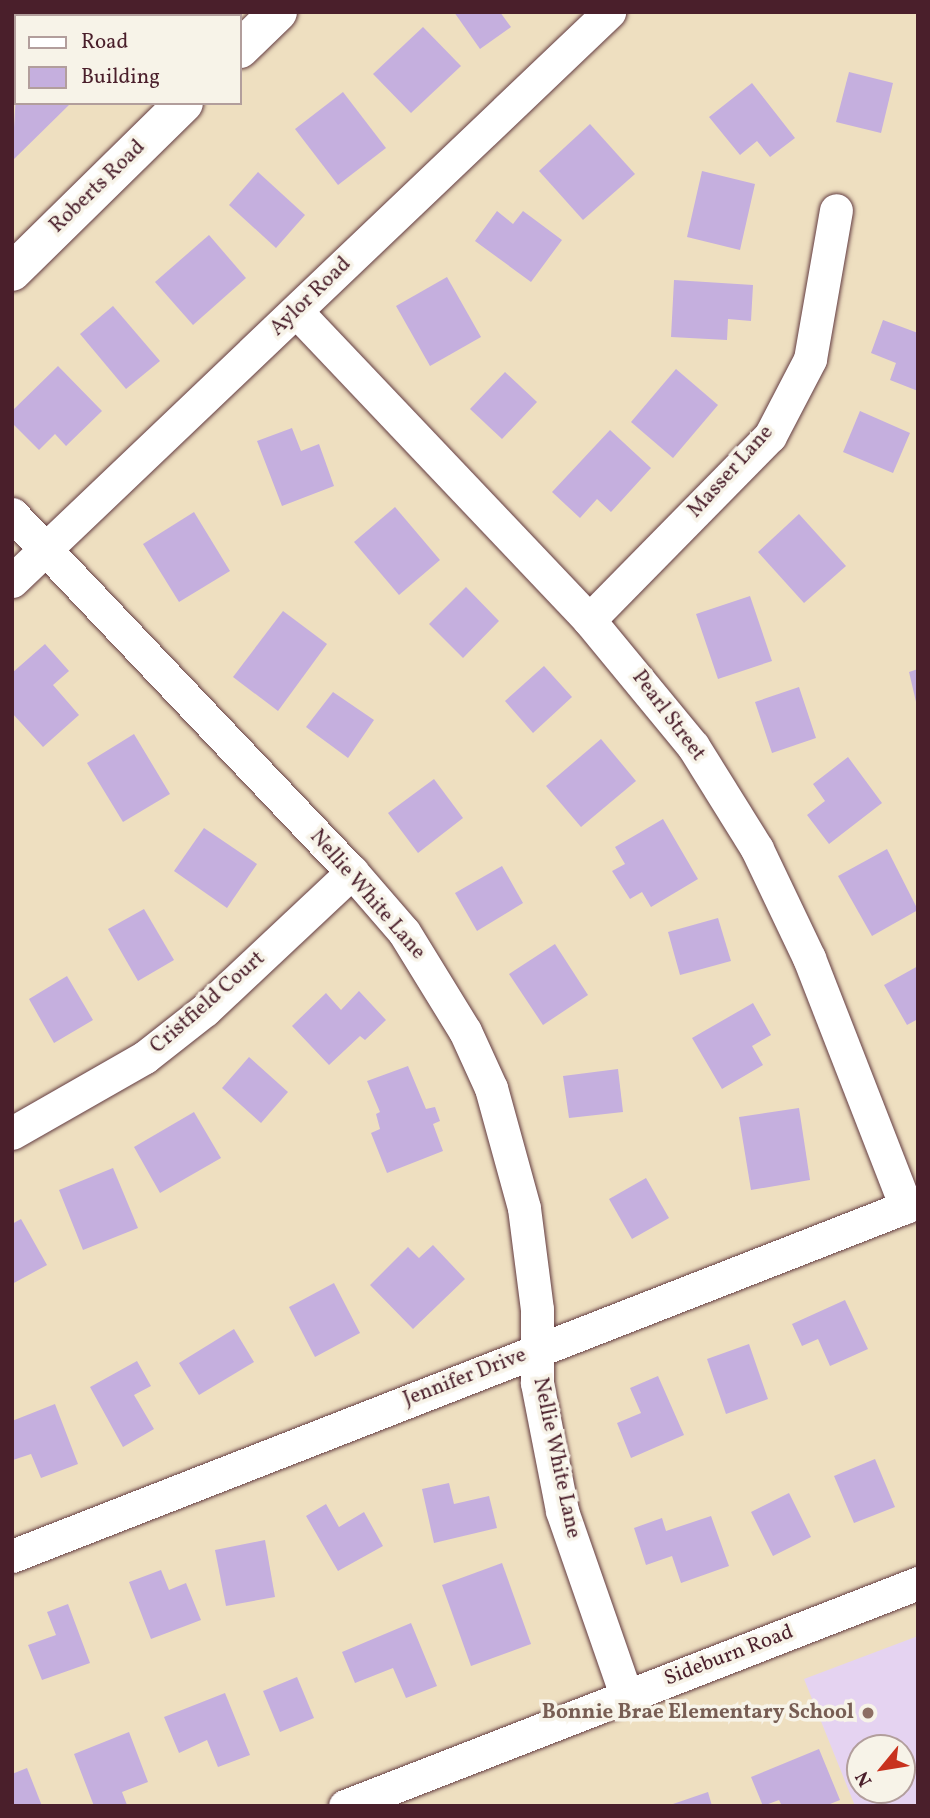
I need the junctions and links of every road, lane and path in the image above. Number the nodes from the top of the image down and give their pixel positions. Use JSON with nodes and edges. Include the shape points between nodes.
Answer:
{"nodes":[{"id":1,"x":278,"y":12,"type":"edge"},
{"id":2,"x":609,"y":12,"type":"edge"},
{"id":3,"x":242,"y":47,"type":"edge"},
{"id":4,"x":182,"y":105,"type":"edge"},
{"id":5,"x":836,"y":210,"type":"dead end"},
{"id":6,"x":12,"y":272,"type":"edge"},
{"id":7,"x":297,"y":312,"type":"junction"},
{"id":8,"x":12,"y":514,"type":"edge"},
{"id":9,"x":46,"y":549,"type":"junction"},
{"id":10,"x":12,"y":581,"type":"edge"},
{"id":11,"x":589,"y":620,"type":"junction"},
{"id":12,"x":352,"y":872,"type":"junction"},
{"id":13,"x":12,"y":1133,"type":"edge"},
{"id":14,"x":912,"y":1204,"type":"edge"},
{"id":15,"x":537,"y":1350,"type":"junction"},
{"id":16,"x":12,"y":1556,"type":"edge"},
{"id":17,"x":918,"y":1583,"type":"edge"},
{"id":18,"x":626,"y":1695,"type":"junction"},
{"id":19,"x":345,"y":1806,"type":"edge"}],
"edges":[{"from":1,"to":3,"type":"main road"},
{"from":2,"to":7,"type":"street","name":"Aylor Road"},
{"from":4,"to":6,"type":"main road","name":"Roberts Road"},
{"from":5,"to":11,"type":"street","name":"Masser Lane","via":[[810,359],[770,436]]},
{"from":7,"to":9,"type":"street","name":"Aylor Road"},
{"from":7,"to":11,"type":"street","name":"Pearl Street"},
{"from":8,"to":9,"type":"street","name":"Nellie White Lane"},
{"from":9,"to":10,"type":"street","name":"Aylor Road"},
{"from":9,"to":12,"type":"street","name":"Nellie White Lane"},
{"from":11,"to":14,"type":"street","name":"Pearl Street","via":[[693,746],[757,849],[809,958]]},
{"from":12,"to":13,"type":"street","name":"Cristfield Court","via":[[205,1010],[145,1057]]},
{"from":12,"to":15,"type":"street","name":"Nellie White Lane","via":[[432,973],[491,1088],[524,1208],[537,1309]]},
{"from":14,"to":15,"type":"street","name":"Jennifer Drive"},
{"from":15,"to":16,"type":"street","name":"Jennifer Drive"},
{"from":15,"to":18,"type":"street","name":"Nellie White Lane","via":[[537,1383],[562,1511]]},
{"from":17,"to":18,"type":"street","name":"Sideburn Road"},
{"from":18,"to":19,"type":"street","name":"Sideburn Road"}]}
